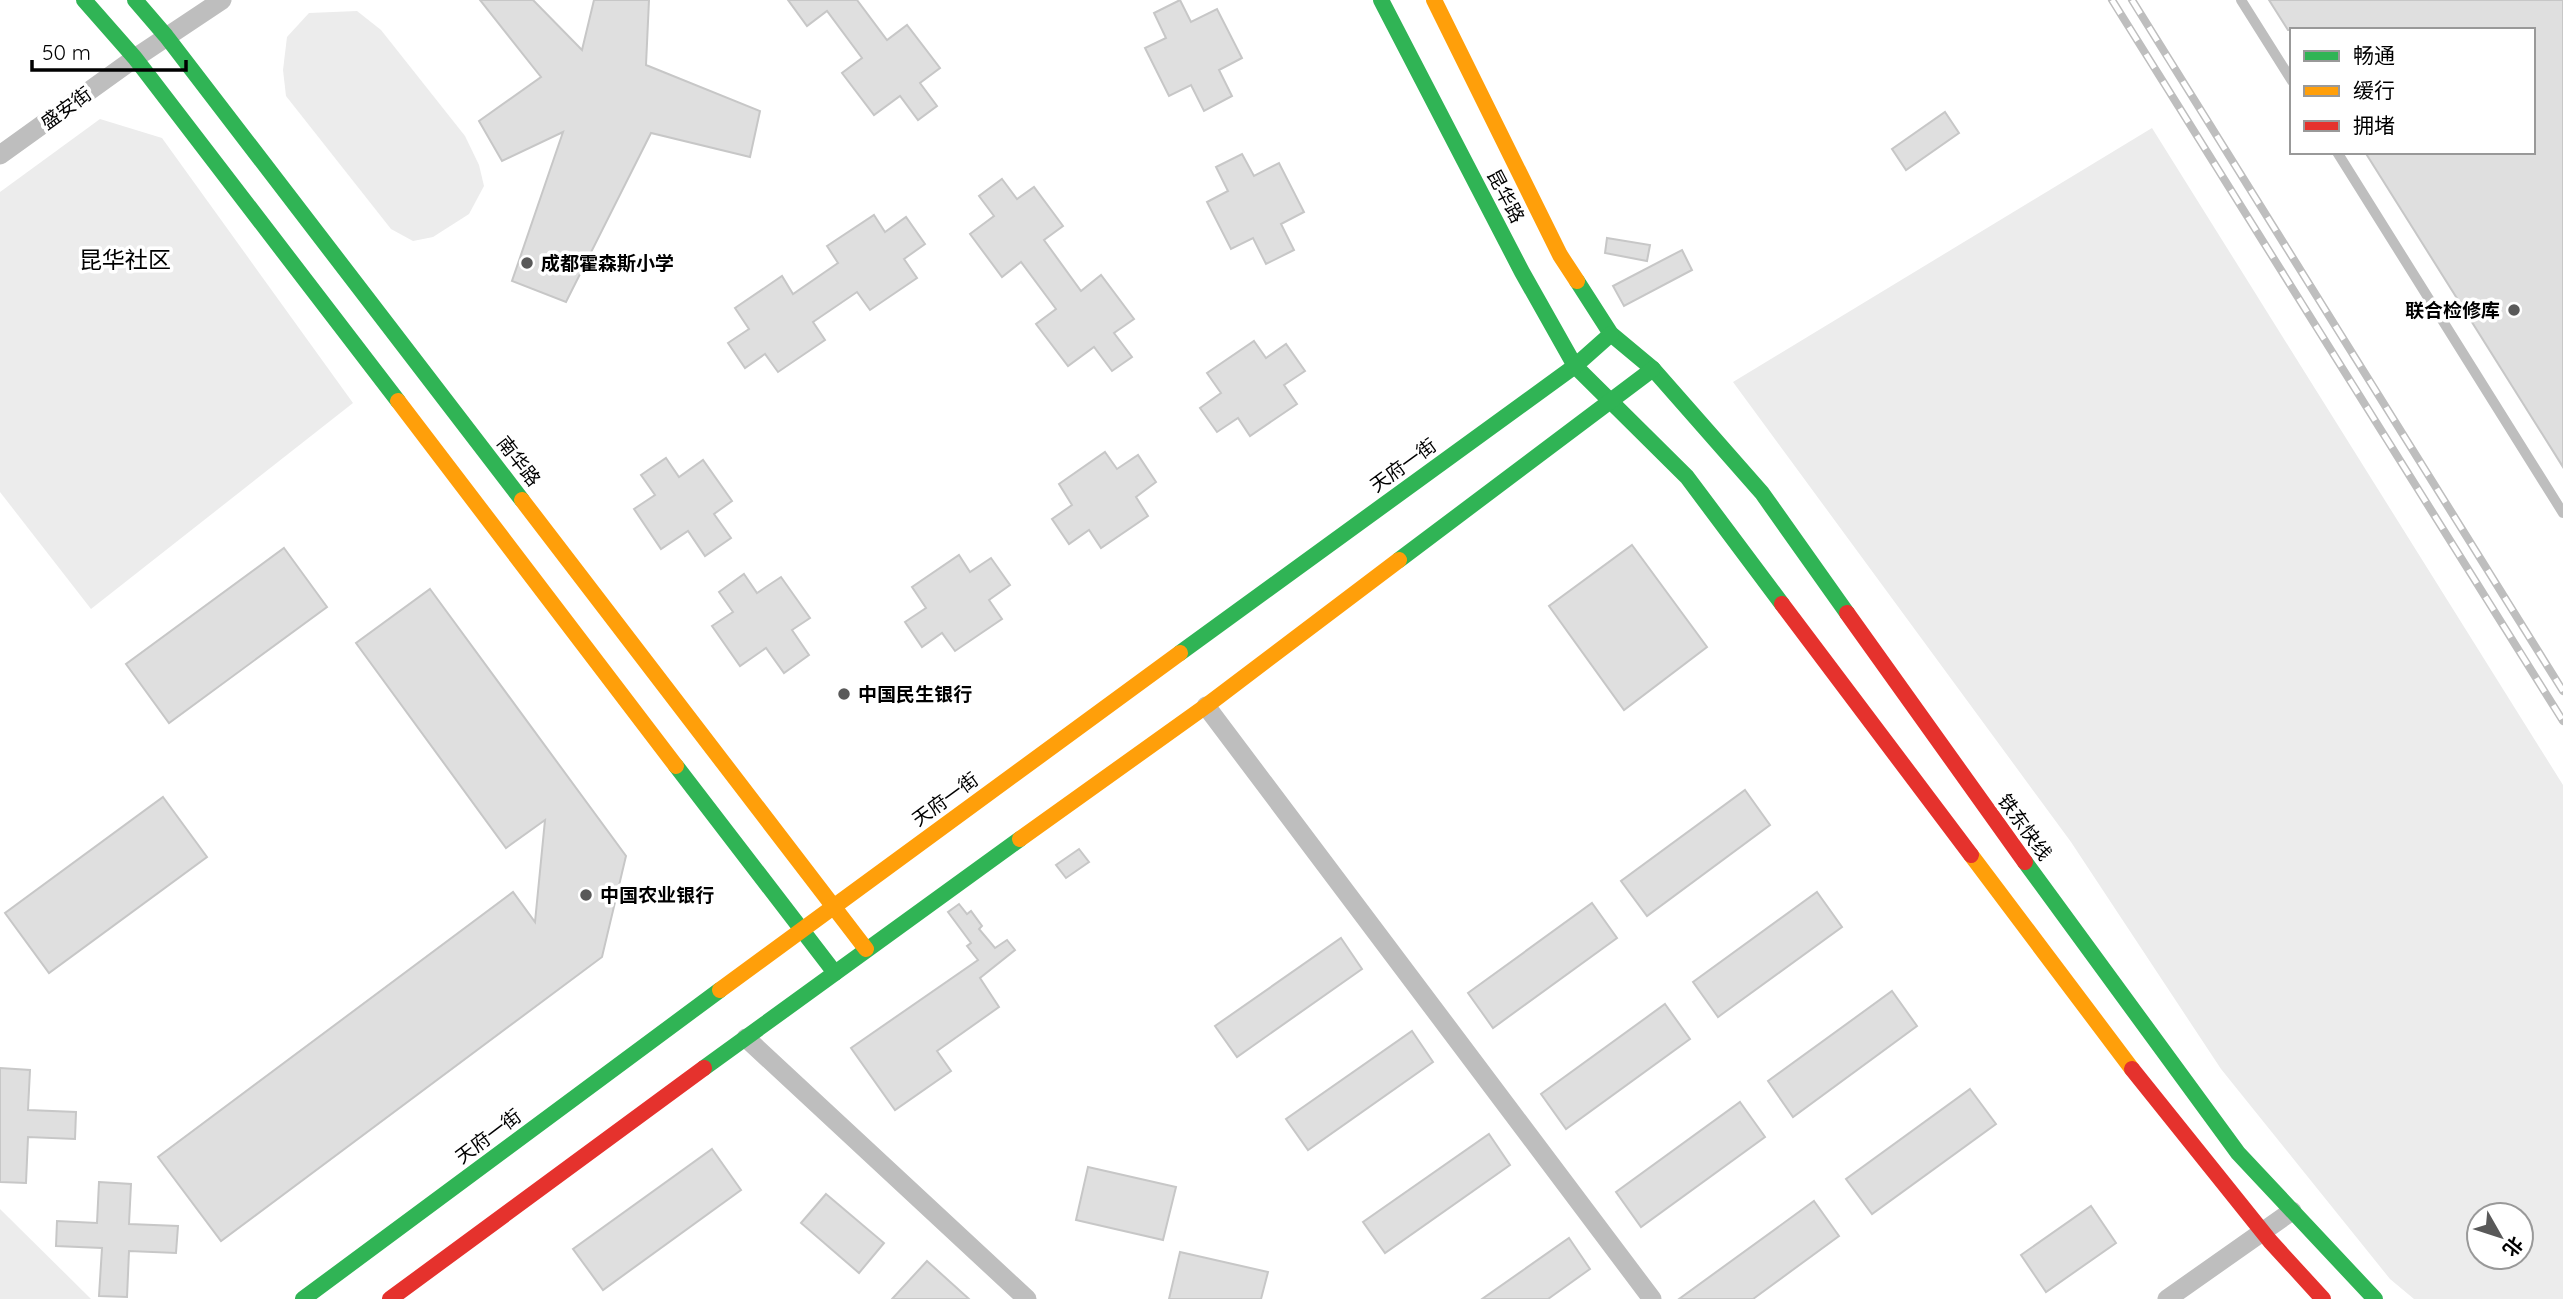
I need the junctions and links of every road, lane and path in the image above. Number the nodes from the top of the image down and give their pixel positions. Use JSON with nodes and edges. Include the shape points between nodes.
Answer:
{"nodes":[{"id":1,"x":84,"y":0,"type":"edge"},
{"id":2,"x":135,"y":0,"type":"edge"},
{"id":3,"x":222,"y":0,"type":"edge"},
{"id":4,"x":1381,"y":0,"type":"edge"},
{"id":5,"x":1434,"y":0,"type":"edge"},
{"id":6,"x":2241,"y":0,"type":"edge"},
{"id":7,"x":166,"y":36,"type":"junction"},
{"id":8,"x":135,"y":58,"type":"junction"},
{"id":9,"x":2290,"y":77,"type":"edge"},
{"id":10,"x":2338,"y":154,"type":"edge"},
{"id":11,"x":0,"y":155,"type":"edge"},
{"id":12,"x":1611,"y":334,"type":"junction"},
{"id":13,"x":1575,"y":366,"type":"junction"},
{"id":14,"x":1653,"y":369,"type":"junction"},
{"id":15,"x":1610,"y":401,"type":"junction"},
{"id":16,"x":2563,"y":513,"type":"edge"},
{"id":17,"x":1206,"y":706,"type":"junction"},
{"id":18,"x":834,"y":906,"type":"junction"},
{"id":19,"x":802,"y":929,"type":"junction"},
{"id":20,"x":866,"y":949,"type":"junction"},
{"id":21,"x":835,"y":972,"type":"junction"},
{"id":22,"x":746,"y":1038,"type":"junction"},
{"id":23,"x":2292,"y":1211,"type":"junction"},
{"id":24,"x":2264,"y":1233,"type":"junction"},
{"id":25,"x":303,"y":1299,"type":"edge"},
{"id":26,"x":390,"y":1299,"type":"edge"},
{"id":27,"x":1027,"y":1299,"type":"edge"},
{"id":28,"x":1652,"y":1299,"type":"edge"},
{"id":29,"x":2167,"y":1299,"type":"edge"},
{"id":30,"x":2323,"y":1299,"type":"edge"},
{"id":31,"x":2375,"y":1299,"type":"edge"}],
"edges":[{"from":1,"to":8,"type":"main road"},
{"from":2,"to":7,"type":"main road","name":"南华路"},
{"from":3,"to":7,"type":"street","name":"盛安街"},
{"from":4,"to":13,"type":"main road","name":"昆华路"},
{"from":5,"to":12,"type":"main road","name":"昆华路","via":[[1560,255]]},
{"from":6,"to":9,"type":"lane"},
{"from":7,"to":8,"type":"street","name":"盛安街"},
{"from":7,"to":18,"type":"main road","name":"南华路"},
{"from":8,"to":11,"type":"street","name":"盛安街"},
{"from":8,"to":19,"type":"main road"},
{"from":10,"to":16,"type":"lane"},
{"from":12,"to":13,"type":"main road","name":"天府一街"},
{"from":12,"to":14,"type":"main road","name":"昆华路"},
{"from":13,"to":15,"type":"main road","name":"昆华路"},
{"from":13,"to":18,"type":"main road","name":"天府一街"},
{"from":14,"to":15,"type":"main road"},
{"from":14,"to":23,"type":"main road","name":"铁东快线","via":[[1762,494],[2238,1153]]},
{"from":15,"to":17,"type":"main road"},
{"from":15,"to":24,"type":"main road","via":[[1695,486],[2135,1073]]},
{"from":17,"to":20,"type":"main road"},
{"from":17,"to":28,"type":"street"},
{"from":18,"to":19,"type":"main road","name":"天府一街"},
{"from":18,"to":20,"type":"main road","name":"南华路"},
{"from":19,"to":21,"type":"main road"},
{"from":19,"to":25,"type":"main road","name":"天府一街"},
{"from":20,"to":21,"type":"main road"},
{"from":21,"to":22,"type":"main road"},
{"from":22,"to":26,"type":"main road"},
{"from":22,"to":27,"type":"street"},
{"from":23,"to":24,"type":"street"},
{"from":23,"to":31,"type":"main road","name":"铁东快线"},
{"from":24,"to":29,"type":"street"},
{"from":24,"to":30,"type":"main road"}]}
